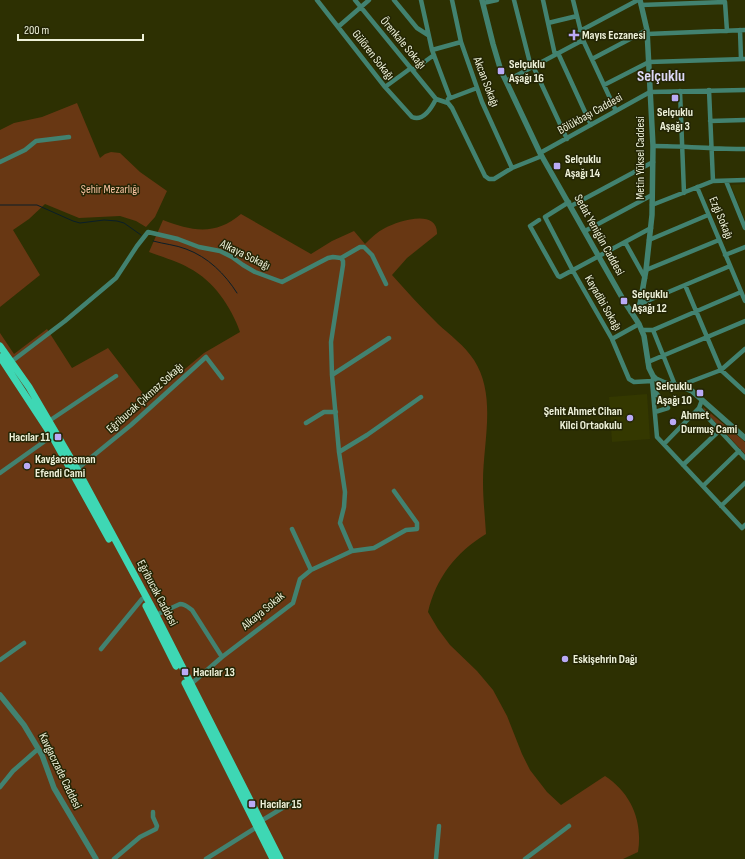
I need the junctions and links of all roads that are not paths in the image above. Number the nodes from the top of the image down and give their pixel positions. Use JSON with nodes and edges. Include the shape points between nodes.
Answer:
{"nodes":[{"id":1,"x":317,"y":0,"type":"edge"},
{"id":2,"x":355,"y":0,"type":"edge"},
{"id":3,"x":369,"y":0,"type":"edge"},
{"id":4,"x":394,"y":0,"type":"edge"},
{"id":5,"x":421,"y":0,"type":"edge"},
{"id":6,"x":452,"y":0,"type":"edge"},
{"id":7,"x":497,"y":0,"type":"edge"},
{"id":8,"x":514,"y":0,"type":"edge"},
{"id":9,"x":543,"y":0,"type":"edge"},
{"id":10,"x":573,"y":0,"type":"edge"},
{"id":11,"x":725,"y":1,"type":"edge"},
{"id":12,"x":482,"y":2,"type":"edge"},
{"id":13,"x":640,"y":2,"type":"edge"},
{"id":14,"x":361,"y":8,"type":"junction"},
{"id":15,"x":577,"y":16,"type":"junction"},
{"id":16,"x":548,"y":23,"type":"junction"},
{"id":17,"x":338,"y":27,"type":"junction"},
{"id":18,"x":742,"y":30,"type":"edge"},
{"id":19,"x":580,"y":31,"type":"junction"},
{"id":20,"x":727,"y":31,"type":"junction"},
{"id":21,"x":647,"y":32,"type":"junction"},
{"id":22,"x":428,"y":36,"type":"junction"},
{"id":23,"x":583,"y":40,"type":"junction"},
{"id":24,"x":461,"y":42,"type":"junction"},
{"id":25,"x":433,"y":52,"type":"junction"},
{"id":26,"x":557,"y":54,"type":"junction"},
{"id":27,"x":592,"y":59,"type":"junction"},
{"id":28,"x":743,"y":59,"type":"edge"},
{"id":29,"x":649,"y":62,"type":"junction"},
{"id":30,"x":532,"y":67,"type":"junction"},
{"id":31,"x":412,"y":69,"type":"junction"},
{"id":32,"x":506,"y":81,"type":"junction"},
{"id":33,"x":604,"y":85,"type":"junction"},
{"id":34,"x":385,"y":87,"type":"junction"},
{"id":35,"x":477,"y":88,"type":"junction"},
{"id":36,"x":709,"y":90,"type":"junction"},
{"id":37,"x":745,"y":90,"type":"edge"},
{"id":38,"x":680,"y":91,"type":"junction"},
{"id":39,"x":650,"y":92,"type":"junction"},
{"id":40,"x":436,"y":98,"type":"junction"},
{"id":41,"x":450,"y":98,"type":"junction"},
{"id":42,"x":444,"y":101,"type":"junction"},
{"id":43,"x":616,"y":111,"type":"junction"},
{"id":44,"x":745,"y":120,"type":"edge"},
{"id":45,"x":710,"y":121,"type":"junction"},
{"id":46,"x":591,"y":125,"type":"junction"},
{"id":47,"x":69,"y":137,"type":"dead end"},
{"id":48,"x":567,"y":138,"type":"junction"},
{"id":49,"x":653,"y":146,"type":"junction"},
{"id":50,"x":683,"y":146,"type":"junction"},
{"id":51,"x":711,"y":149,"type":"junction"},
{"id":52,"x":745,"y":149,"type":"edge"},
{"id":53,"x":541,"y":154,"type":"junction"},
{"id":54,"x":0,"y":162,"type":"edge"},
{"id":55,"x":653,"y":162,"type":"junction"},
{"id":56,"x":512,"y":168,"type":"junction"},
{"id":57,"x":745,"y":180,"type":"edge"},
{"id":58,"x":712,"y":181,"type":"junction"},
{"id":59,"x":726,"y":181,"type":"junction"},
{"id":60,"x":697,"y":187,"type":"junction"},
{"id":61,"x":684,"y":193,"type":"junction"},
{"id":62,"x":652,"y":195,"type":"junction"},
{"id":63,"x":570,"y":204,"type":"junction"},
{"id":64,"x":652,"y":205,"type":"junction"},
{"id":65,"x":708,"y":215,"type":"junction"},
{"id":66,"x":539,"y":220,"type":"dead end"},
{"id":67,"x":651,"y":228,"type":"junction"},
{"id":68,"x":745,"y":228,"type":"edge"},
{"id":69,"x":585,"y":231,"type":"junction"},
{"id":70,"x":650,"y":240,"type":"junction"},
{"id":71,"x":719,"y":240,"type":"junction"},
{"id":72,"x":625,"y":242,"type":"junction"},
{"id":73,"x":745,"y":248,"type":"edge"},
{"id":74,"x":725,"y":255,"type":"junction"},
{"id":75,"x":599,"y":256,"type":"junction"},
{"id":76,"x":341,"y":258,"type":"junction"},
{"id":77,"x":730,"y":266,"type":"junction"},
{"id":78,"x":646,"y":270,"type":"junction"},
{"id":79,"x":573,"y":271,"type":"junction"},
{"id":80,"x":645,"y":278,"type":"junction"},
{"id":81,"x":386,"y":284,"type":"dead end"},
{"id":82,"x":685,"y":285,"type":"junction"},
{"id":83,"x":741,"y":292,"type":"junction"},
{"id":84,"x":745,"y":301,"type":"edge"},
{"id":85,"x":640,"y":304,"type":"junction"},
{"id":86,"x":631,"y":312,"type":"junction"},
{"id":87,"x":696,"y":312,"type":"junction"},
{"id":88,"x":745,"y":321,"type":"edge"},
{"id":89,"x":639,"y":324,"type":"junction"},
{"id":90,"x":641,"y":330,"type":"junction"},
{"id":91,"x":653,"y":330,"type":"junction"},
{"id":92,"x":707,"y":337,"type":"junction"},
{"id":93,"x":390,"y":338,"type":"dead end"},
{"id":94,"x":612,"y":339,"type":"junction"},
{"id":95,"x":0,"y":346,"type":"edge"},
{"id":96,"x":745,"y":349,"type":"edge"},
{"id":97,"x":663,"y":355,"type":"junction"},
{"id":98,"x":0,"y":357,"type":"edge"},
{"id":99,"x":11,"y":362,"type":"junction"},
{"id":100,"x":648,"y":362,"type":"junction"},
{"id":101,"x":720,"y":370,"type":"junction"},
{"id":102,"x":332,"y":375,"type":"junction"},
{"id":103,"x":116,"y":376,"type":"dead end"},
{"id":104,"x":222,"y":378,"type":"dead end"},
{"id":105,"x":653,"y":380,"type":"junction"},
{"id":106,"x":677,"y":385,"type":"junction"},
{"id":107,"x":652,"y":389,"type":"junction"},
{"id":108,"x":745,"y":392,"type":"edge"},
{"id":109,"x":421,"y":397,"type":"dead end"},
{"id":110,"x":702,"y":400,"type":"junction"},
{"id":111,"x":699,"y":408,"type":"junction"},
{"id":112,"x":336,"y":412,"type":"junction"},
{"id":113,"x":655,"y":412,"type":"junction"},
{"id":114,"x":49,"y":421,"type":"junction"},
{"id":115,"x":306,"y":423,"type":"dead end"},
{"id":116,"x":720,"y":430,"type":"junction"},
{"id":117,"x":52,"y":436,"type":"junction"},
{"id":118,"x":745,"y":438,"type":"edge"},
{"id":119,"x":664,"y":444,"type":"junction"},
{"id":120,"x":340,"y":452,"type":"junction"},
{"id":121,"x":739,"y":452,"type":"junction"},
{"id":122,"x":745,"y":458,"type":"edge"},
{"id":123,"x":683,"y":465,"type":"junction"},
{"id":124,"x":77,"y":469,"type":"junction"},
{"id":125,"x":0,"y":473,"type":"edge"},
{"id":126,"x":745,"y":483,"type":"edge"},
{"id":127,"x":703,"y":486,"type":"junction"},
{"id":128,"x":394,"y":491,"type":"dead end"},
{"id":129,"x":721,"y":506,"type":"junction"},
{"id":130,"x":745,"y":524,"type":"edge"},
{"id":131,"x":292,"y":529,"type":"dead end"},
{"id":132,"x":352,"y":551,"type":"junction"},
{"id":133,"x":311,"y":570,"type":"junction"},
{"id":134,"x":142,"y":599,"type":"junction"},
{"id":135,"x":156,"y":615,"type":"junction"},
{"id":136,"x":24,"y":643,"type":"dead end"},
{"id":137,"x":101,"y":649,"type":"dead end"},
{"id":138,"x":222,"y":657,"type":"junction"},
{"id":139,"x":0,"y":660,"type":"edge"},
{"id":140,"x":191,"y":684,"type":"junction"},
{"id":141,"x":0,"y":695,"type":"edge"},
{"id":142,"x":38,"y":748,"type":"junction"},
{"id":143,"x":0,"y":787,"type":"edge"},
{"id":144,"x":294,"y":801,"type":"dead end"},
{"id":145,"x":153,"y":812,"type":"dead end"},
{"id":146,"x":259,"y":824,"type":"junction"},
{"id":147,"x":439,"y":826,"type":"dead end"},
{"id":148,"x":569,"y":826,"type":"dead end"},
{"id":149,"x":96,"y":859,"type":"edge"},
{"id":150,"x":114,"y":859,"type":"edge"},
{"id":151,"x":206,"y":859,"type":"edge"},
{"id":152,"x":273,"y":859,"type":"edge"},
{"id":153,"x":280,"y":859,"type":"edge"},
{"id":154,"x":436,"y":859,"type":"edge"},
{"id":155,"x":525,"y":859,"type":"edge"}],
"edges":[{"from":1,"to":17,"type":"street","name":"Gülören Sokağı"},
{"from":2,"to":14,"type":"street","name":"Örenkale Sokağı"},
{"from":3,"to":14,"type":"street"},
{"from":4,"to":22,"type":"street","via":[[417,28]]},
{"from":5,"to":22,"type":"street"},
{"from":6,"to":24,"type":"street","name":"Akcan Sokağı"},
{"from":7,"to":12,"type":"street"},
{"from":8,"to":30,"type":"street"},
{"from":9,"to":16,"type":"street"},
{"from":10,"to":15,"type":"street"},
{"from":11,"to":13,"type":"street"},
{"from":11,"to":20,"type":"street"},
{"from":12,"to":32,"type":"street","name":"Sedat Yenigün Caddesi"},
{"from":13,"to":19,"type":"street"},
{"from":13,"to":21,"type":"street","name":"Metin Yüksel Caddesi"},
{"from":14,"to":17,"type":"street"},
{"from":14,"to":31,"type":"street","name":"Örenkale Sokağı"},
{"from":15,"to":16,"type":"street"},
{"from":15,"to":19,"type":"street"},
{"from":16,"to":26,"type":"street"},
{"from":17,"to":34,"type":"street","name":"Gülören Sokağı"},
{"from":18,"to":20,"type":"street"},
{"from":18,"to":28,"type":"street"},
{"from":19,"to":23,"type":"street"},
{"from":20,"to":21,"type":"street"},
{"from":21,"to":27,"type":"street"},
{"from":21,"to":29,"type":"street","name":"Metin Yüksel Caddesi"},
{"from":22,"to":25,"type":"street"},
{"from":23,"to":26,"type":"street"},
{"from":23,"to":27,"type":"street"},
{"from":24,"to":25,"type":"street"},
{"from":24,"to":35,"type":"street","name":"Akcan Sokağı"},
{"from":25,"to":31,"type":"street"},
{"from":25,"to":41,"type":"street"},
{"from":26,"to":30,"type":"street"},
{"from":26,"to":46,"type":"street"},
{"from":27,"to":33,"type":"street"},
{"from":28,"to":29,"type":"street"},
{"from":29,"to":33,"type":"street"},
{"from":29,"to":39,"type":"street","name":"Metin Yüksel Caddesi"},
{"from":30,"to":32,"type":"street"},
{"from":30,"to":48,"type":"street"},
{"from":31,"to":34,"type":"street"},
{"from":31,"to":40,"type":"street","name":"Örenkale Sokağı"},
{"from":32,"to":53,"type":"street","name":"Sedat Yenigün Caddesi"},
{"from":33,"to":43,"type":"street"},
{"from":34,"to":40,"type":"street","name":"Gülören Sokağı","via":[[412,117],[416,118],[425,114]]},
{"from":35,"to":41,"type":"street"},
{"from":35,"to":56,"type":"street","name":"Akcan Sokağı"},
{"from":36,"to":37,"type":"street","name":"Bölükbaşı Caddesi"},
{"from":36,"to":38,"type":"street","name":"Bölükbaşı Caddesi"},
{"from":36,"to":45,"type":"street"},
{"from":38,"to":39,"type":"street","name":"Bölükbaşı Caddesi"},
{"from":38,"to":50,"type":"street"},
{"from":39,"to":43,"type":"street","name":"Bölükbaşı Caddesi"},
{"from":39,"to":49,"type":"street","name":"Metin Yüksel Caddesi"},
{"from":40,"to":42,"type":"street"},
{"from":41,"to":42,"type":"street"},
{"from":42,"to":56,"type":"street","name":"Bölükbaşı Caddesi","via":[[452,108],[487,178],[494,179]]},
{"from":43,"to":46,"type":"street","name":"Bölükbaşı Caddesi"},
{"from":44,"to":45,"type":"street"},
{"from":45,"to":51,"type":"street"},
{"from":46,"to":48,"type":"street","name":"Bölükbaşı Caddesi"},
{"from":47,"to":54,"type":"street","via":[[36,141],[25,150]]},
{"from":48,"to":53,"type":"street","name":"Bölükbaşı Caddesi"},
{"from":49,"to":50,"type":"street"},
{"from":49,"to":55,"type":"street","name":"Metin Yüksel Caddesi"},
{"from":50,"to":51,"type":"street"},
{"from":50,"to":61,"type":"street"},
{"from":51,"to":52,"type":"street"},
{"from":51,"to":58,"type":"street"},
{"from":53,"to":56,"type":"street","name":"Bölükbaşı Caddesi"},
{"from":53,"to":63,"type":"street","name":"Sedat Yenigün Caddesi"},
{"from":55,"to":62,"type":"street","name":"Metin Yüksel Caddesi"},
{"from":55,"to":63,"type":"street"},
{"from":57,"to":59,"type":"street"},
{"from":58,"to":59,"type":"street"},
{"from":58,"to":60,"type":"street"},
{"from":59,"to":68,"type":"street"},
{"from":60,"to":61,"type":"street"},
{"from":60,"to":65,"type":"street","name":"Ezgi Sokağı"},
{"from":61,"to":64,"type":"street"},
{"from":62,"to":64,"type":"street","name":"Metin Yüksel Caddesi"},
{"from":62,"to":69,"type":"street"},
{"from":63,"to":69,"type":"street","name":"Sedat Yenigün Caddesi"},
{"from":63,"to":79,"type":"street","name":"Kayadibi Sokağı","via":[[545,217]]},
{"from":64,"to":67,"type":"street","name":"Metin Yüksel Caddesi"},
{"from":65,"to":70,"type":"street"},
{"from":65,"to":71,"type":"street","name":"Ezgi Sokağı"},
{"from":66,"to":79,"type":"street","via":[[530,226],[558,276]]},
{"from":67,"to":70,"type":"street","name":"Metin Yüksel Caddesi"},
{"from":67,"to":72,"type":"street"},
{"from":69,"to":75,"type":"street","name":"Sedat Yenigün Caddesi"},
{"from":70,"to":78,"type":"street","name":"Metin Yüksel Caddesi"},
{"from":71,"to":74,"type":"street","name":"Ezgi Sokağı"},
{"from":71,"to":78,"type":"street"},
{"from":72,"to":75,"type":"street"},
{"from":72,"to":80,"type":"street"},
{"from":73,"to":74,"type":"street"},
{"from":74,"to":77,"type":"street","name":"Ezgi Sokağı"},
{"from":75,"to":79,"type":"street"},
{"from":75,"to":86,"type":"street","name":"Sedat Yenigün Caddesi"},
{"from":76,"to":81,"type":"street","via":[[364,247],[372,255]]},
{"from":76,"to":99,"type":"street","name":"Alkaya Sokağı","via":[[328,258],[282,282],[255,272],[220,252],[148,232],[116,278],[65,322]]},
{"from":76,"to":102,"type":"street","via":[[343,263],[331,342]]},
{"from":77,"to":82,"type":"street"},
{"from":77,"to":83,"type":"street","name":"Ezgi Sokağı"},
{"from":78,"to":80,"type":"street","name":"Metin Yüksel Caddesi"},
{"from":79,"to":94,"type":"street","name":"Kayadibi Sokağı"},
{"from":80,"to":85,"type":"street","name":"Metin Yüksel Caddesi"},
{"from":82,"to":85,"type":"street"},
{"from":82,"to":87,"type":"street"},
{"from":83,"to":84,"type":"street","name":"Ezgi Sokağı"},
{"from":83,"to":87,"type":"street"},
{"from":85,"to":86,"type":"street"},
{"from":86,"to":89,"type":"street","name":"Sedat Yenigün Caddesi"},
{"from":87,"to":91,"type":"street"},
{"from":87,"to":92,"type":"street"},
{"from":88,"to":92,"type":"street"},
{"from":89,"to":90,"type":"street","name":"Sedat Yenigün Caddesi"},
{"from":89,"to":94,"type":"street"},
{"from":90,"to":91,"type":"street"},
{"from":90,"to":100,"type":"street","name":"Sedat Yenigün Caddesi"},
{"from":91,"to":97,"type":"street"},
{"from":92,"to":97,"type":"street"},
{"from":92,"to":101,"type":"street"},
{"from":93,"to":102,"type":"street"},
{"from":94,"to":105,"type":"street","name":"Kayadibi Sokağı","via":[[629,380]]},
{"from":95,"to":99,"type":"main road","name":"Eğribucak Caddesi"},
{"from":96,"to":101,"type":"street"},
{"from":97,"to":100,"type":"street"},
{"from":97,"to":106,"type":"street"},
{"from":98,"to":117,"type":"main road","name":"Eğribucak Caddesi"},
{"from":99,"to":114,"type":"main road","name":"Eğribucak Caddesi"},
{"from":100,"to":105,"type":"street","name":"Sedat Yenigün Caddesi"},
{"from":101,"to":106,"type":"street"},
{"from":101,"to":108,"type":"street"},
{"from":102,"to":112,"type":"street"},
{"from":103,"to":114,"type":"street"},
{"from":104,"to":124,"type":"street","name":"Eğribucak Çıkmaz Sokağı","via":[[206,357],[131,425]]},
{"from":105,"to":106,"type":"street"},
{"from":105,"to":107,"type":"street"},
{"from":106,"to":110,"type":"street","via":[[692,391]]},
{"from":107,"to":113,"type":"street"},
{"from":107,"to":113,"type":"street","via":[[668,408]]},
{"from":109,"to":120,"type":"street"},
{"from":110,"to":111,"type":"street"},
{"from":110,"to":118,"type":"street"},
{"from":111,"to":116,"type":"street"},
{"from":111,"to":119,"type":"street"},
{"from":112,"to":115,"type":"street","via":[[324,412]]},
{"from":112,"to":120,"type":"street"},
{"from":113,"to":119,"type":"street","via":[[657,437]]},
{"from":114,"to":124,"type":"main road","name":"Eğribucak Caddesi"},
{"from":116,"to":121,"type":"street"},
{"from":116,"to":123,"type":"street"},
{"from":117,"to":125,"type":"street"},
{"from":117,"to":134,"type":"main road","name":"Eğribucak Caddesi"},
{"from":119,"to":123,"type":"street"},
{"from":120,"to":132,"type":"street","via":[[345,492],[340,524]]},
{"from":121,"to":122,"type":"street"},
{"from":121,"to":127,"type":"street"},
{"from":123,"to":127,"type":"street"},
{"from":124,"to":135,"type":"main road","name":"Eğribucak Caddesi"},
{"from":126,"to":129,"type":"street"},
{"from":127,"to":129,"type":"street"},
{"from":128,"to":132,"type":"street","name":"Alkaya Sokak","via":[[417,523],[418,529],[406,530],[374,548]]},
{"from":129,"to":130,"type":"street","via":[[742,528]]},
{"from":131,"to":133,"type":"street"},
{"from":132,"to":133,"type":"street","name":"Alkaya Sokak"},
{"from":133,"to":138,"type":"street","name":"Alkaya Sokak","via":[[300,578],[293,603]]},
{"from":134,"to":137,"type":"street"},
{"from":134,"to":146,"type":"main road","name":"Eğribucak Caddesi"},
{"from":135,"to":138,"type":"street","via":[[180,604],[187,606]]},
{"from":135,"to":140,"type":"main road","name":"Eğribucak Caddesi"},
{"from":136,"to":139,"type":"street"},
{"from":138,"to":140,"type":"street","name":"Alkaya Sokak"},
{"from":140,"to":146,"type":"main road","name":"Eğribucak Caddesi"},
{"from":141,"to":142,"type":"street","name":"Kavgacızade Caddesi","via":[[24,725]]},
{"from":142,"to":143,"type":"street"},
{"from":142,"to":149,"type":"street","name":"Kavgacızade Caddesi","via":[[54,788]]},
{"from":144,"to":146,"type":"street"},
{"from":145,"to":150,"type":"street","via":[[156,829],[140,837]]},
{"from":146,"to":151,"type":"street"},
{"from":146,"to":152,"type":"main road","name":"Eğribucak Caddesi"},
{"from":146,"to":153,"type":"main road","name":"Eğribucak Caddesi"},
{"from":147,"to":154,"type":"street"},
{"from":148,"to":155,"type":"street"}]}
